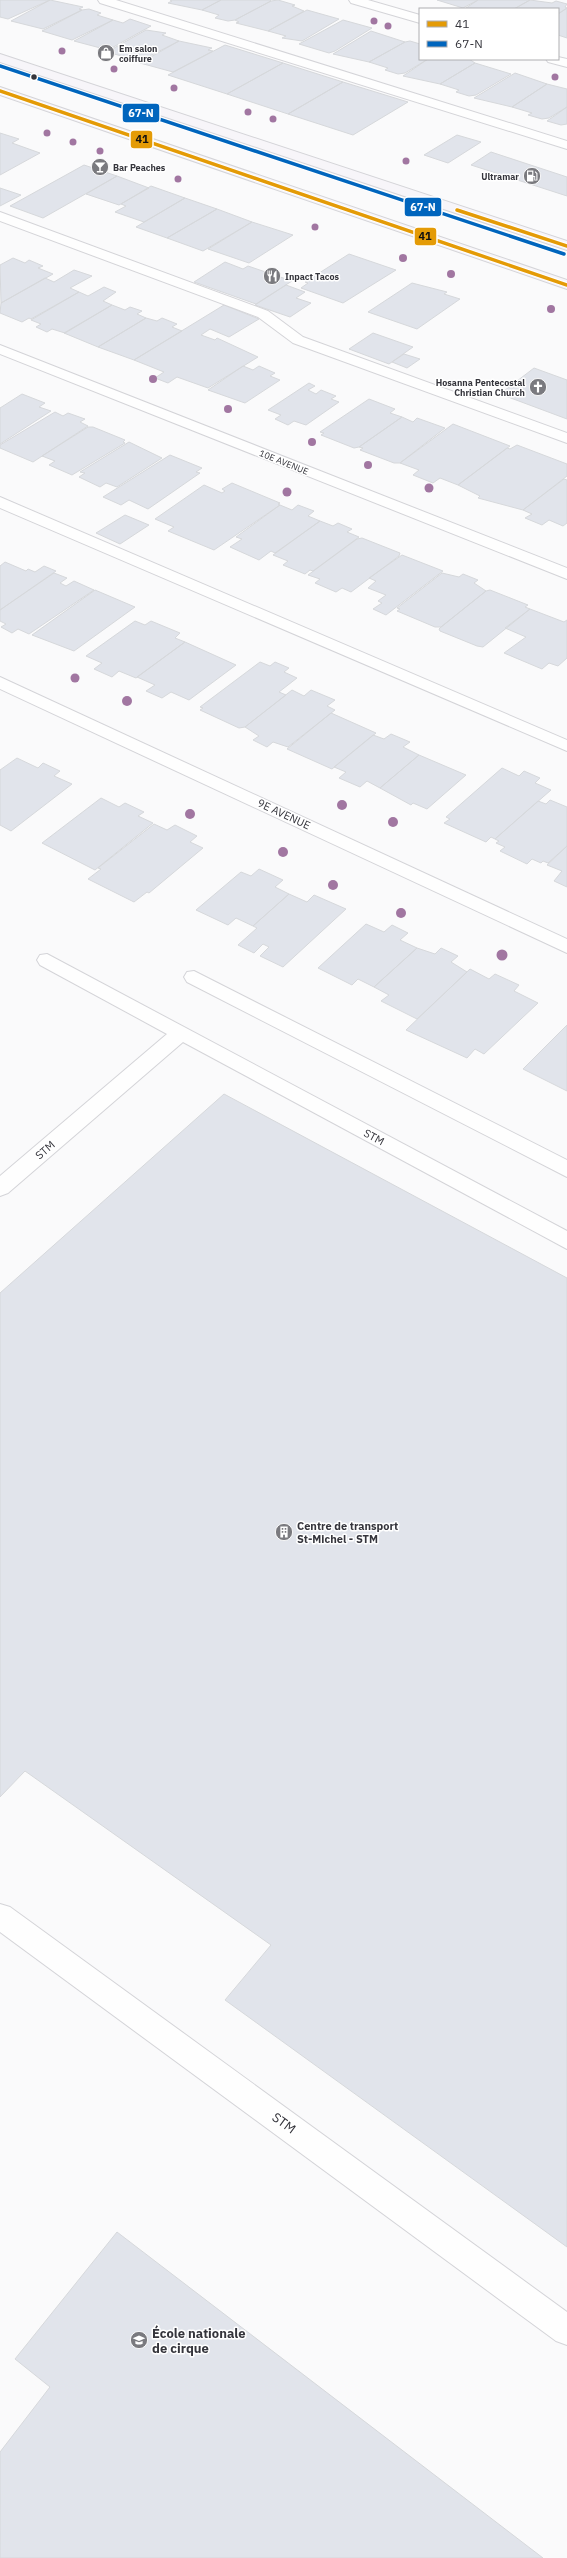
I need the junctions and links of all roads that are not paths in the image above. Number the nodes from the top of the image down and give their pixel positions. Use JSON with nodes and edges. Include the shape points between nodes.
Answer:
{"nodes":[{"id":1,"x":104,"y":0,"type":"edge"},
{"id":2,"x":355,"y":0,"type":"edge"},
{"id":3,"x":419,"y":19,"type":"edge"},
{"id":4,"x":0,"y":58,"type":"edge"},
{"id":5,"x":556,"y":60,"type":"edge"},
{"id":6,"x":567,"y":63,"type":"edge"},
{"id":7,"x":0,"y":91,"type":"edge"},
{"id":8,"x":567,"y":145,"type":"edge"},
{"id":9,"x":0,"y":216,"type":"edge"},
{"id":10,"x":567,"y":246,"type":"edge"},
{"id":11,"x":567,"y":285,"type":"edge"},
{"id":12,"x":0,"y":349,"type":"edge"},
{"id":13,"x":567,"y":438,"type":"edge"},
{"id":14,"x":0,"y":502,"type":"edge"},
{"id":15,"x":567,"y":574,"type":"edge"},
{"id":16,"x":0,"y":682,"type":"edge"},
{"id":17,"x":567,"y":746,"type":"edge"},
{"id":18,"x":567,"y":947,"type":"edge"},
{"id":19,"x":47,"y":960,"type":"dead end"},
{"id":20,"x":194,"y":977,"type":"dead end"},
{"id":21,"x":181,"y":1033,"type":"junction"},
{"id":22,"x":567,"y":1169,"type":"edge"},
{"id":23,"x":0,"y":1188,"type":"edge"},
{"id":24,"x":567,"y":1241,"type":"edge"},
{"id":25,"x":0,"y":1916,"type":"edge"},
{"id":26,"x":567,"y":2330,"type":"edge"}],
"edges":[{"from":1,"to":8,"type":"street"},
{"from":2,"to":3,"type":"street"},
{"from":4,"to":10,"type":"main road"},
{"from":5,"to":6,"type":"street"},
{"from":7,"to":11,"type":"main road"},
{"from":9,"to":13,"type":"street","via":[[264,314],[298,340]]},
{"from":12,"to":15,"type":"street","name":"10E AVENUE"},
{"from":14,"to":17,"type":"street"},
{"from":16,"to":18,"type":"street","name":"9E AVENUE"},
{"from":19,"to":21,"type":"street","name":"STM"},
{"from":20,"to":22,"type":"street"},
{"from":21,"to":23,"type":"street","name":"STM"},
{"from":21,"to":24,"type":"street","name":"STM"},
{"from":25,"to":26,"type":"street","name":"STM"}]}
